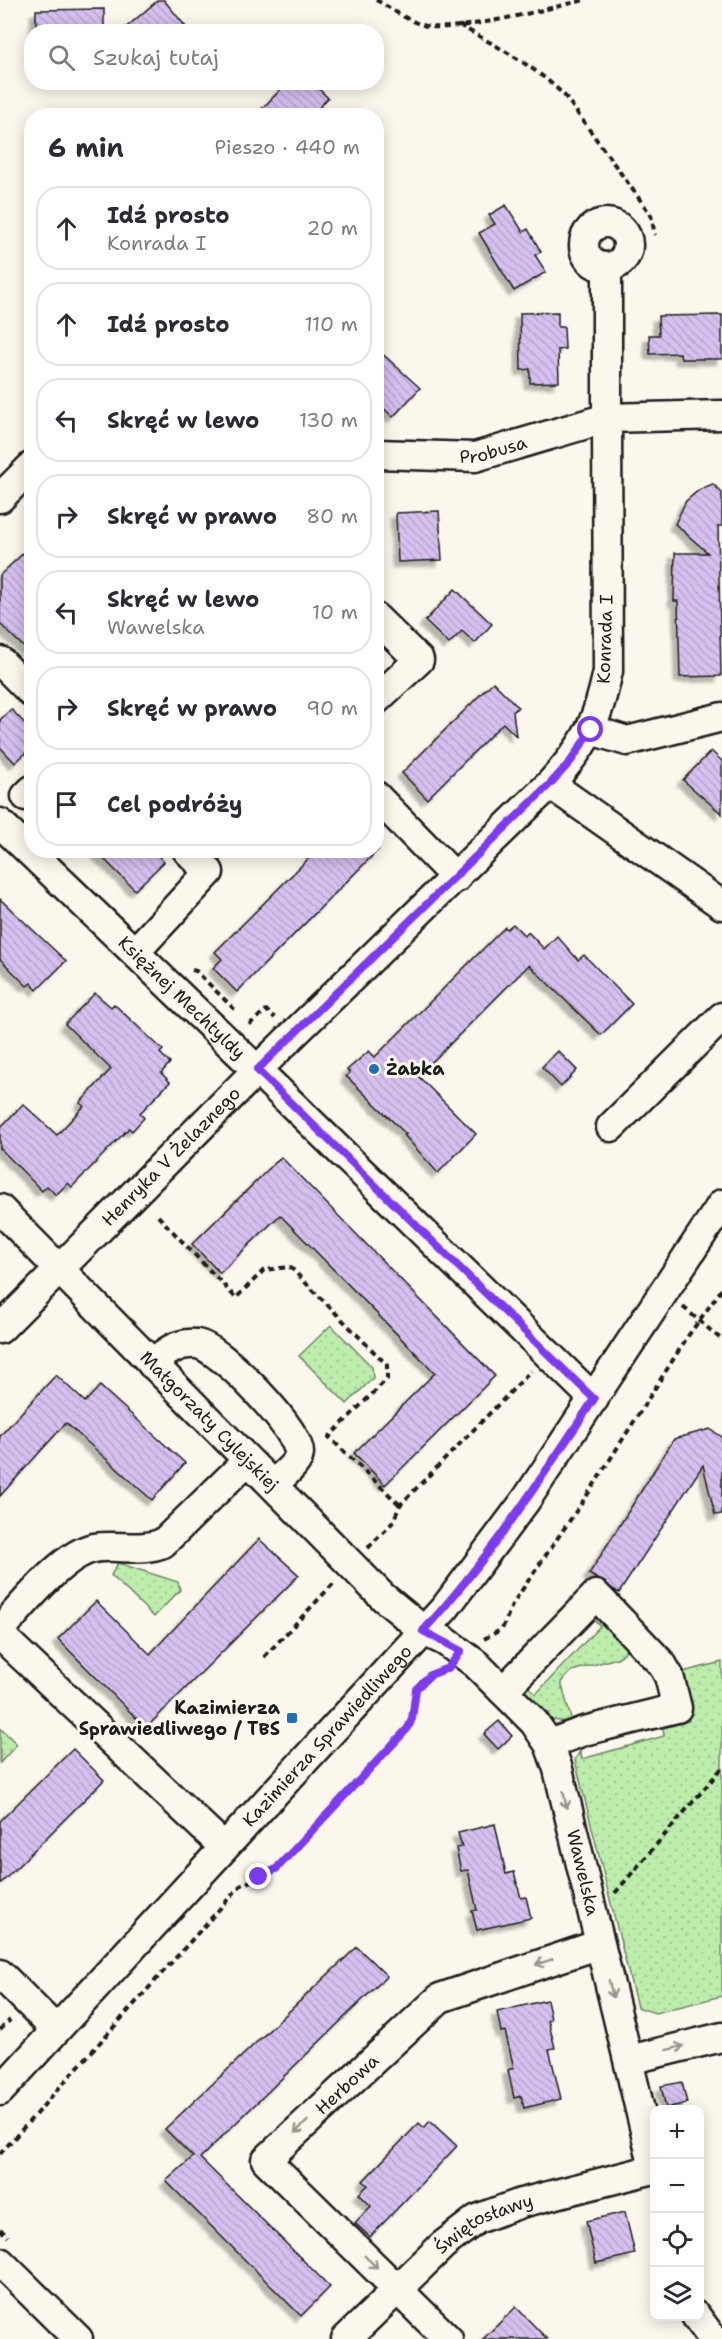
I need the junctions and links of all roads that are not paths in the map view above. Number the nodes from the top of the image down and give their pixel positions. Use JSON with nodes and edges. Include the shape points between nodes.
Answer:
{"nodes":[{"id":1,"x":607,"y":267,"type":"dead end"},
{"id":2,"x":722,"y":415,"type":"edge"},
{"id":3,"x":608,"y":418,"type":"junction"},
{"id":4,"x":384,"y":453,"type":"edge"},
{"id":5,"x":24,"y":474,"type":"edge"},
{"id":6,"x":0,"y":498,"type":"edge"},
{"id":7,"x":384,"y":626,"type":"edge"},
{"id":8,"x":0,"y":661,"type":"edge"},
{"id":9,"x":24,"y":685,"type":"edge"},
{"id":10,"x":384,"y":693,"type":"edge"},
{"id":11,"x":722,"y":717,"type":"edge"},
{"id":12,"x":591,"y":730,"type":"junction"},
{"id":13,"x":550,"y":784,"type":"junction"},
{"id":14,"x":384,"y":804,"type":"edge"},
{"id":15,"x":0,"y":823,"type":"edge"},
{"id":16,"x":24,"y":846,"type":"edge"},
{"id":17,"x":37,"y":858,"type":"edge"},
{"id":18,"x":195,"y":858,"type":"edge"},
{"id":19,"x":456,"y":878,"type":"junction"},
{"id":20,"x":722,"y":905,"type":"edge"},
{"id":21,"x":135,"y":952,"type":"junction"},
{"id":22,"x":722,"y":1017,"type":"edge"},
{"id":23,"x":257,"y":1070,"type":"junction"},
{"id":24,"x":611,"y":1127,"type":"dead end"},
{"id":25,"x":722,"y":1204,"type":"edge"},
{"id":26,"x":0,"y":1209,"type":"edge"},
{"id":27,"x":60,"y":1269,"type":"junction"},
{"id":28,"x":0,"y":1329,"type":"edge"},
{"id":29,"x":152,"y":1364,"type":"junction"},
{"id":30,"x":594,"y":1399,"type":"junction"},
{"id":31,"x":248,"y":1461,"type":"junction"},
{"id":32,"x":273,"y":1485,"type":"junction"},
{"id":33,"x":0,"y":1630,"type":"edge"},
{"id":34,"x":423,"y":1631,"type":"junction"},
{"id":35,"x":0,"y":1635,"type":"edge"},
{"id":36,"x":503,"y":1691,"type":"junction"},
{"id":37,"x":549,"y":1744,"type":"junction"},
{"id":38,"x":224,"y":1847,"type":"junction"},
{"id":39,"x":597,"y":1931,"type":"junction"},
{"id":40,"x":0,"y":1974,"type":"edge"},
{"id":41,"x":56,"y":2030,"type":"junction"},
{"id":42,"x":722,"y":2037,"type":"edge"},
{"id":43,"x":629,"y":2060,"type":"junction"},
{"id":44,"x":0,"y":2091,"type":"edge"},
{"id":45,"x":652,"y":2159,"type":"edge"},
{"id":46,"x":650,"y":2170,"type":"edge"},
{"id":47,"x":0,"y":2262,"type":"edge"},
{"id":48,"x":399,"y":2289,"type":"junction"},
{"id":49,"x":700,"y":2321,"type":"edge"},
{"id":50,"x":78,"y":2339,"type":"edge"},
{"id":51,"x":346,"y":2339,"type":"edge"},
{"id":52,"x":448,"y":2339,"type":"edge"},
{"id":53,"x":713,"y":2339,"type":"edge"}],
"edges":[{"from":1,"to":3,"type":"street","name":"Konrada I"},
{"from":2,"to":3,"type":"street"},
{"from":3,"to":4,"type":"street","name":"Probusa","via":[[475,457]]},
{"from":3,"to":12,"type":"street","name":"Konrada I","via":[[608,670],[600,710]]},
{"from":5,"to":6,"type":"street"},
{"from":7,"to":10,"type":"street","via":[[419,660]]},
{"from":8,"to":9,"type":"street"},
{"from":11,"to":12,"type":"street","via":[[627,741]]},
{"from":12,"to":13,"type":"street","name":"Konrada I"},
{"from":13,"to":19,"type":"street","name":"Henryka V Żelaznego"},
{"from":13,"to":20,"type":"street"},
{"from":14,"to":19,"type":"street"},
{"from":15,"to":16,"type":"street","name":"Księżnej Mechtyldy"},
{"from":17,"to":21,"type":"street","name":"Księżnej Mechtyldy"},
{"from":18,"to":21,"type":"street","via":[[209,872]]},
{"from":19,"to":23,"type":"street","name":"Henryka V Żelaznego"},
{"from":21,"to":23,"type":"street","name":"Księżnej Mechtyldy"},
{"from":22,"to":24,"type":"street"},
{"from":23,"to":27,"type":"street","name":"Henryka V Żelaznego"},
{"from":23,"to":30,"type":"street","name":"Księżnej Mechtyldy"},
{"from":25,"to":30,"type":"street","name":"Kazimierza Sprawiedliwego"},
{"from":26,"to":27,"type":"street","name":"Małgorzaty Cylejskiej"},
{"from":27,"to":28,"type":"street","name":"Henryka V Żelaznego"},
{"from":27,"to":29,"type":"street","name":"Małgorzaty Cylejskiej"},
{"from":29,"to":31,"type":"street","name":"Małgorzaty Cylejskiej"},
{"from":29,"to":32,"type":"street","via":[[167,1351],[198,1344],[215,1351],[244,1378],[269,1404],[300,1452]]},
{"from":30,"to":34,"type":"street","name":"Kazimierza Sprawiedliwego","via":[[526,1500],[445,1608]]},
{"from":31,"to":32,"type":"street","name":"Małgorzaty Cylejskiej"},
{"from":31,"to":33,"type":"street","via":[[163,1543],[84,1551],[62,1565]]},
{"from":32,"to":34,"type":"street","name":"Małgorzaty Cylejskiej","via":[[382,1597]]},
{"from":34,"to":36,"type":"street","name":"Wawelska","via":[[461,1651]]},
{"from":34,"to":38,"type":"street","name":"Kazimierza Sprawiedliwego"},
{"from":35,"to":38,"type":"street"},
{"from":36,"to":37,"type":"street","name":"Wawelska","via":[[534,1722]]},
{"from":36,"to":37,"type":"street","via":[[596,1595],[662,1664],[677,1708],[584,1731]]},
{"from":37,"to":39,"type":"street","name":"Wawelska","one_way":true},
{"from":38,"to":41,"type":"street","name":"Kazimierza Sprawiedliwego"},
{"from":39,"to":43,"type":"street","name":"Wawelska","one_way":true},
{"from":39,"to":48,"type":"street","name":"Herbowa","one_way":true,"via":[[440,1998],[266,2160]]},
{"from":40,"to":41,"type":"street"},
{"from":41,"to":44,"type":"street","name":"Kazimierza Sprawiedliwego"},
{"from":43,"to":42,"type":"street","one_way":true},
{"from":43,"to":45,"type":"street","name":"Wawelska"},
{"from":46,"to":48,"type":"street","name":"Świętosławy","via":[[477,2218]]},
{"from":47,"to":50,"type":"street"},
{"from":48,"to":51,"type":"street","name":"Świętosławy"},
{"from":48,"to":52,"type":"street"},
{"from":49,"to":53,"type":"street"}]}
